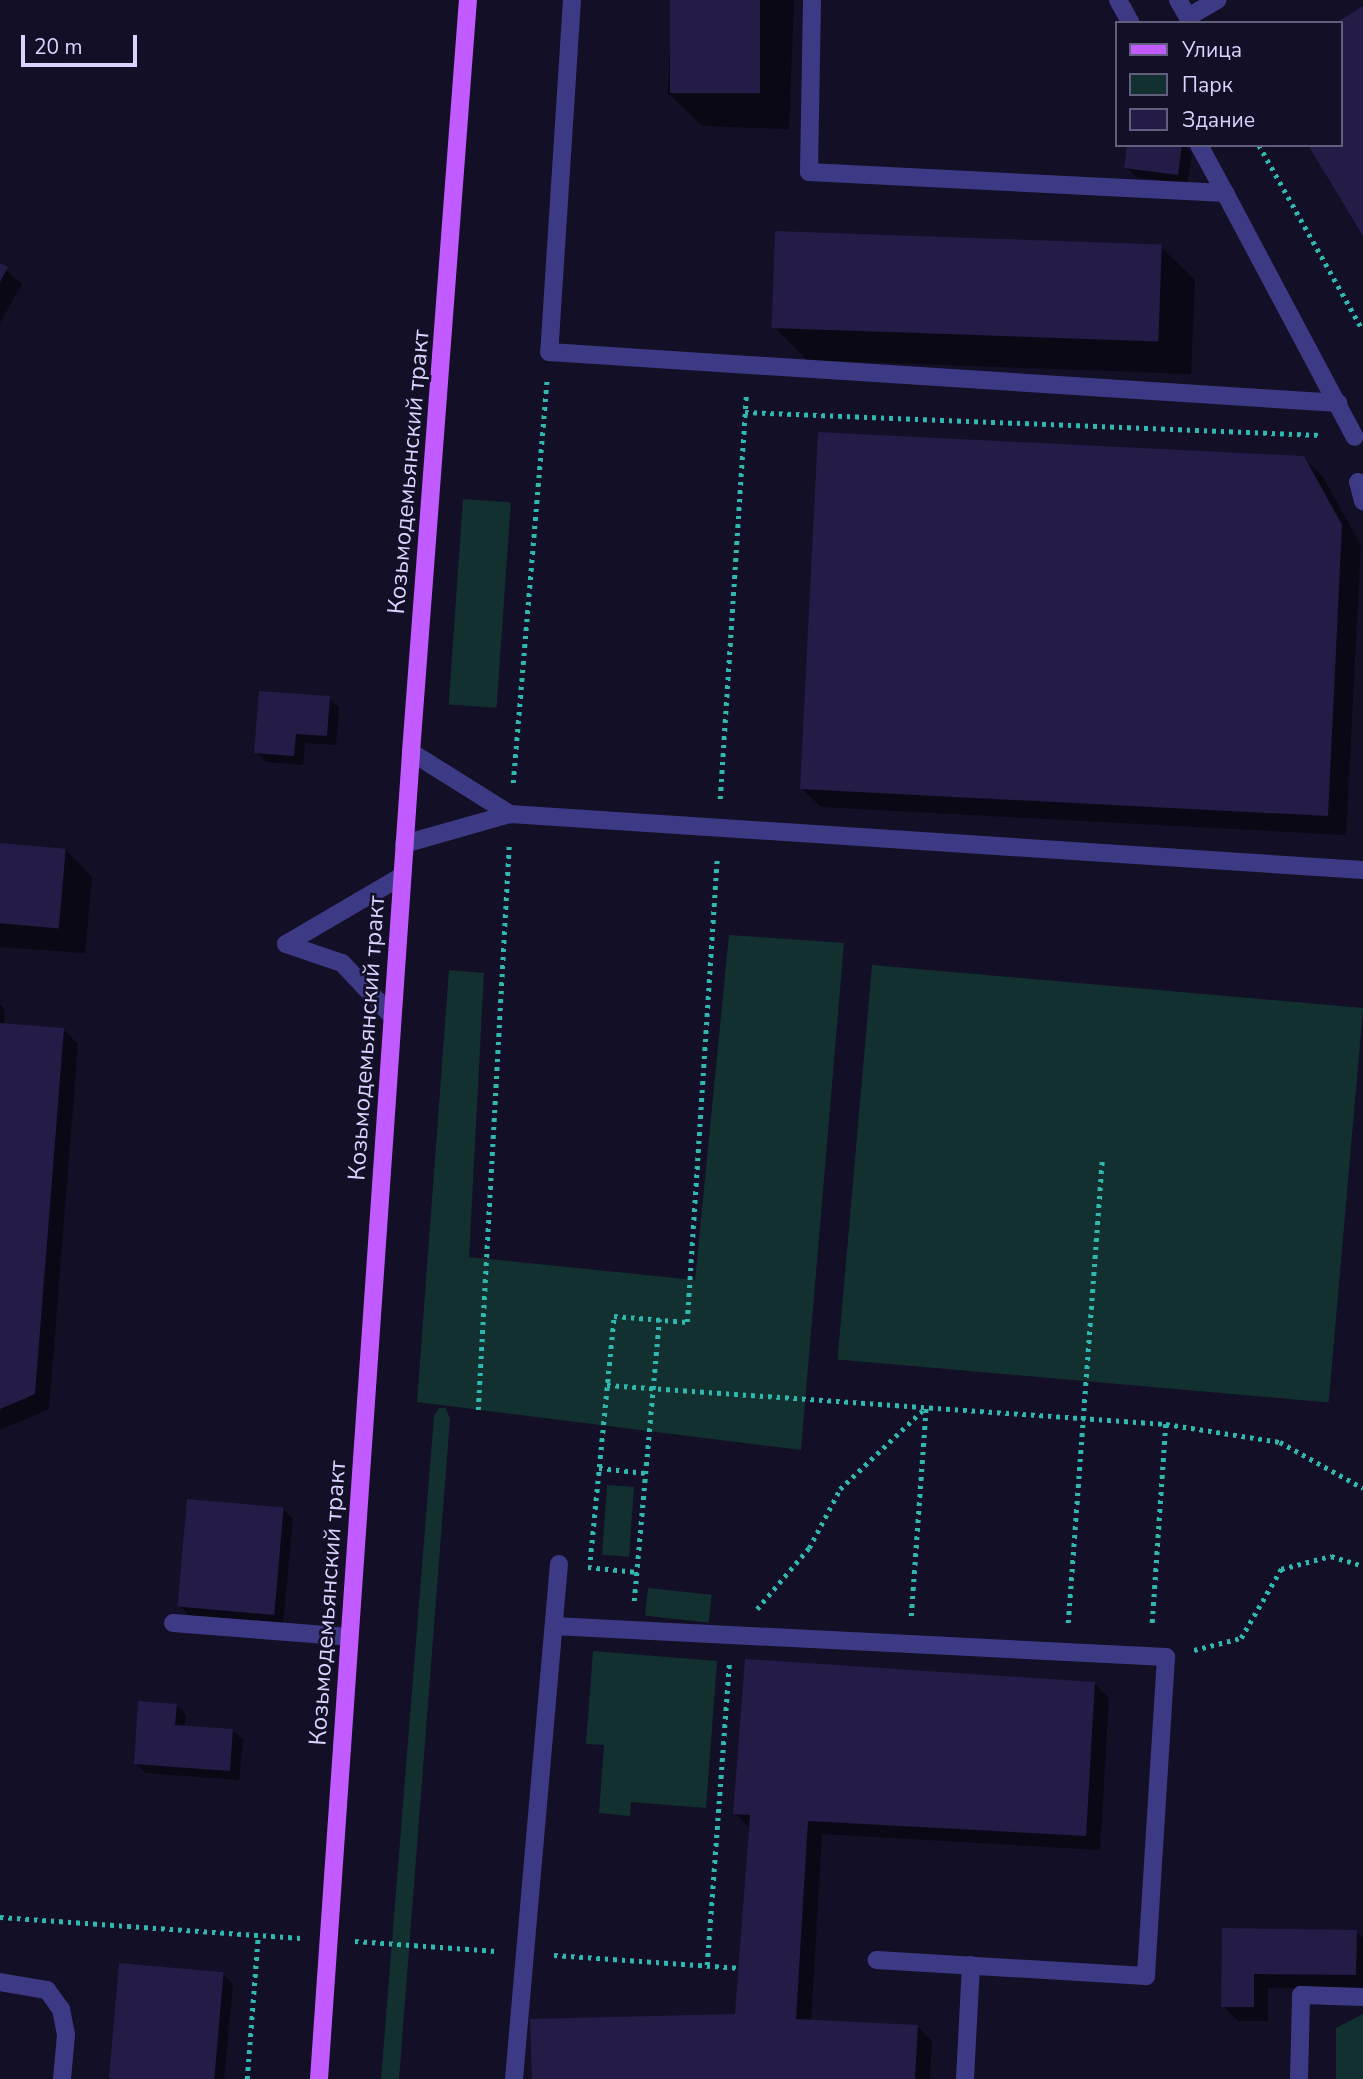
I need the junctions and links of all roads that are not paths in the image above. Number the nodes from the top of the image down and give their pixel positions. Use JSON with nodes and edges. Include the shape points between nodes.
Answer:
{"nodes":[{"id":1,"x":468,"y":0,"type":"edge"},
{"id":2,"x":572,"y":0,"type":"edge"},
{"id":3,"x":812,"y":0,"type":"edge"},
{"id":4,"x":1118,"y":0,"type":"edge"},
{"id":5,"x":1178,"y":0,"type":"edge"},
{"id":6,"x":1218,"y":0,"type":"edge"},
{"id":7,"x":1130,"y":21,"type":"edge"},
{"id":8,"x":1200,"y":147,"type":"edge"},
{"id":9,"x":1225,"y":193,"type":"junction"},
{"id":10,"x":1338,"y":402,"type":"junction"},
{"id":11,"x":1356,"y":437,"type":"road end"},
{"id":12,"x":1358,"y":482,"type":"dead end"},
{"id":13,"x":1363,"y":501,"type":"edge"},
{"id":14,"x":411,"y":752,"type":"junction"},
{"id":15,"x":510,"y":814,"type":"junction"},
{"id":16,"x":404,"y":844,"type":"junction"},
{"id":17,"x":1363,"y":870,"type":"edge"},
{"id":18,"x":402,"y":876,"type":"junction"},
{"id":19,"x":392,"y":1016,"type":"junction"},
{"id":20,"x":559,"y":1564,"type":"road end"},
{"id":21,"x":173,"y":1623,"type":"dead end"},
{"id":22,"x":554,"y":1626,"type":"junction"},
{"id":23,"x":349,"y":1636,"type":"junction"},
{"id":24,"x":876,"y":1960,"type":"dead end"},
{"id":25,"x":971,"y":1965,"type":"junction"},
{"id":26,"x":0,"y":1982,"type":"edge"},
{"id":27,"x":1363,"y":1997,"type":"edge"},
{"id":28,"x":62,"y":2079,"type":"edge"},
{"id":29,"x":319,"y":2079,"type":"edge"},
{"id":30,"x":514,"y":2079,"type":"edge"},
{"id":31,"x":965,"y":2079,"type":"edge"},
{"id":32,"x":1299,"y":2079,"type":"edge"}],
"edges":[{"from":1,"to":14,"type":"main road","name":"Козьмодемьянский тракт"},
{"from":2,"to":10,"type":"lane","via":[[549,352]]},
{"from":3,"to":9,"type":"lane","via":[[809,172]]},
{"from":4,"to":7,"type":"lane"},
{"from":5,"to":6,"type":"lane","via":[[1188,17]]},
{"from":8,"to":9,"type":"lane"},
{"from":9,"to":10,"type":"lane"},
{"from":10,"to":11,"type":"lane"},
{"from":12,"to":13,"type":"lane"},
{"from":14,"to":15,"type":"lane"},
{"from":14,"to":16,"type":"main road","name":"Козьмодемьянский тракт"},
{"from":15,"to":16,"type":"lane"},
{"from":15,"to":17,"type":"lane"},
{"from":16,"to":18,"type":"main road","name":"Козьмодемьянский тракт"},
{"from":18,"to":19,"type":"main road","name":"Козьмодемьянский тракт"},
{"from":18,"to":19,"type":"lane","via":[[286,944],[342,962]]},
{"from":19,"to":23,"type":"main road","name":"Козьмодемьянский тракт"},
{"from":20,"to":22,"type":"lane"},
{"from":21,"to":23,"type":"lane"},
{"from":22,"to":25,"type":"lane","via":[[1158,1656],[1146,1976]]},
{"from":22,"to":30,"type":"lane"},
{"from":23,"to":29,"type":"main road","name":"Козьмодемьянский тракт"},
{"from":24,"to":25,"type":"lane"},
{"from":25,"to":31,"type":"lane"},
{"from":26,"to":28,"type":"lane","via":[[47,1990],[61,2009],[66,2035]]},
{"from":27,"to":32,"type":"lane","via":[[1301,1995]]}]}
